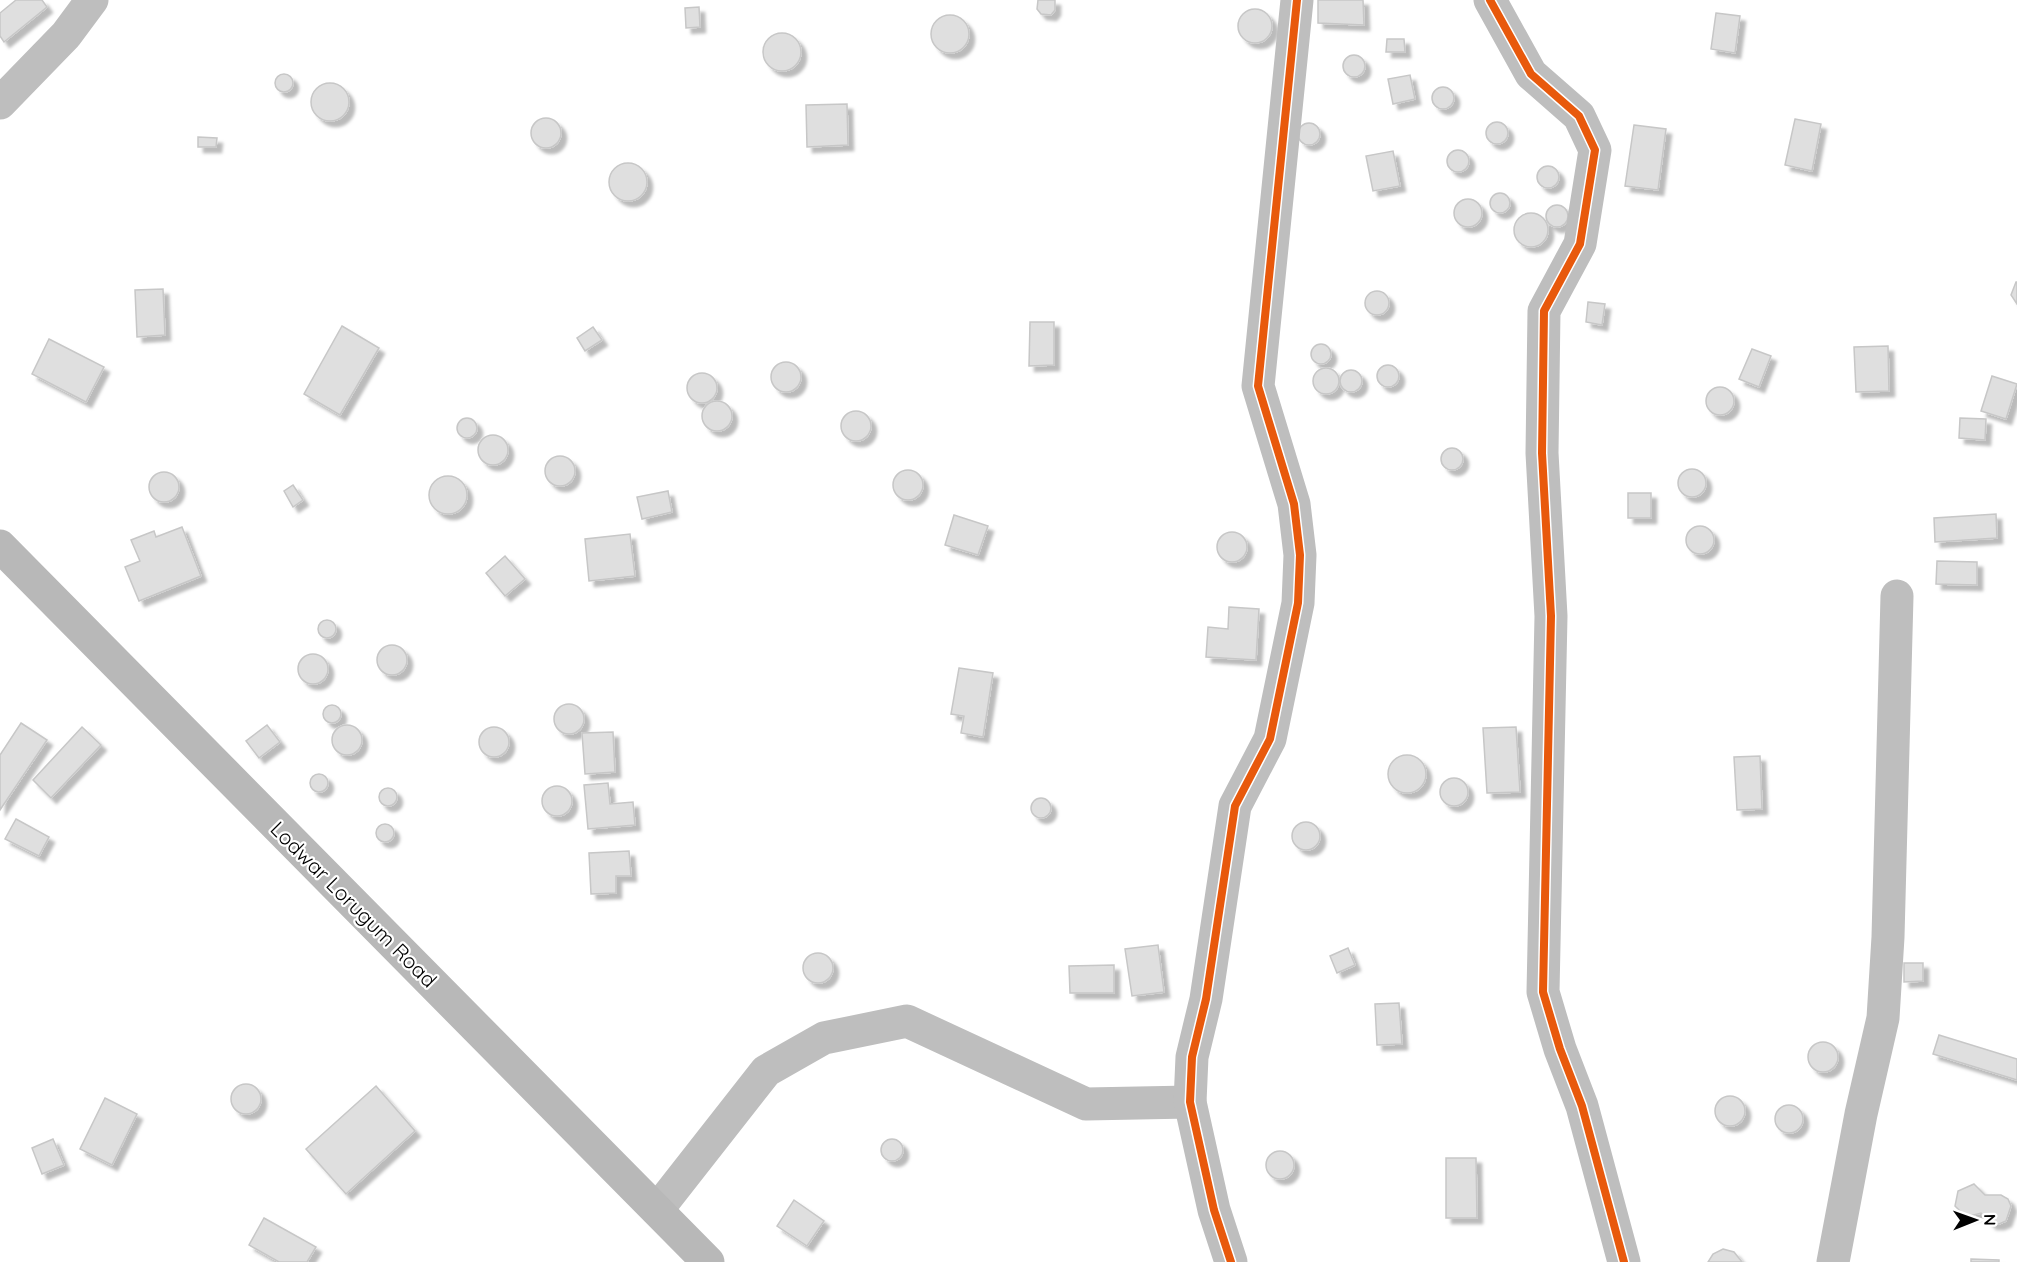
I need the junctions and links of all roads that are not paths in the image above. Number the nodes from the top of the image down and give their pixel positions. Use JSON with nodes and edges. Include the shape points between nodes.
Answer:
{"nodes":[{"id":1,"x":92,"y":0,"type":"edge"},
{"id":2,"x":1296,"y":0,"type":"edge"},
{"id":3,"x":1490,"y":0,"type":"edge"},
{"id":4,"x":0,"y":103,"type":"edge"},
{"id":5,"x":0,"y":546,"type":"edge"},
{"id":6,"x":1897,"y":596,"type":"dead end"},
{"id":7,"x":1190,"y":1102,"type":"junction"},
{"id":8,"x":657,"y":1210,"type":"junction"},
{"id":9,"x":708,"y":1262,"type":"edge"},
{"id":10,"x":1231,"y":1262,"type":"edge"},
{"id":11,"x":1624,"y":1262,"type":"edge"},
{"id":12,"x":1833,"y":1262,"type":"edge"}],
"edges":[{"from":1,"to":4,"type":"street","via":[[66,36]]},
{"from":2,"to":7,"type":"street","via":[[1258,386],[1294,504],[1300,555],[1298,603],[1270,738],[1235,806],[1206,999],[1192,1057]]},
{"from":3,"to":11,"type":"street","via":[[1532,74],[1579,116],[1594,150],[1580,244],[1544,311],[1542,453],[1551,616],[1543,992],[1582,1106]]},
{"from":5,"to":8,"type":"main road","name":"Lodwar Lorugum Road"},
{"from":6,"to":12,"type":"street","via":[[1883,1018]]},
{"from":7,"to":8,"type":"street","via":[[1086,1104],[907,1021],[824,1038],[766,1071]]},
{"from":7,"to":10,"type":"street","via":[[1214,1210]]},
{"from":8,"to":9,"type":"main road","name":"Lodwar Lorugum Road"}]}
